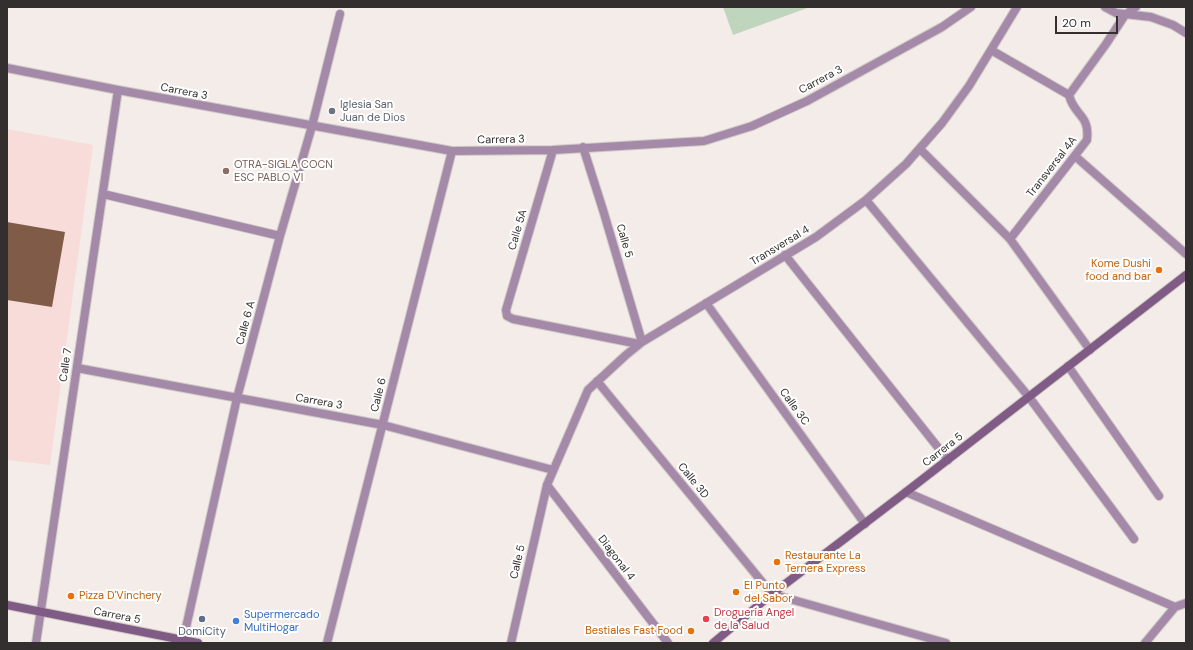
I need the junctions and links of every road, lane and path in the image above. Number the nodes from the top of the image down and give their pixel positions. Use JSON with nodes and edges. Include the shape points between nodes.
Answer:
{"nodes":[{"id":1,"x":971,"y":7,"type":"edge"},
{"id":2,"x":1017,"y":7,"type":"edge"},
{"id":3,"x":1105,"y":7,"type":"edge"},
{"id":4,"x":1136,"y":7,"type":"edge"},
{"id":5,"x":340,"y":14,"type":"dead end"},
{"id":6,"x":1125,"y":15,"type":"junction"},
{"id":7,"x":1186,"y":33,"type":"edge"},
{"id":8,"x":991,"y":50,"type":"junction"},
{"id":9,"x":7,"y":68,"type":"edge"},
{"id":10,"x":118,"y":90,"type":"junction"},
{"id":11,"x":1069,"y":95,"type":"junction"},
{"id":12,"x":312,"y":126,"type":"junction"},
{"id":13,"x":583,"y":147,"type":"junction"},
{"id":14,"x":920,"y":149,"type":"junction"},
{"id":15,"x":552,"y":150,"type":"junction"},
{"id":16,"x":452,"y":151,"type":"junction"},
{"id":17,"x":1075,"y":156,"type":"junction"},
{"id":18,"x":103,"y":194,"type":"junction"},
{"id":19,"x":866,"y":200,"type":"junction"},
{"id":20,"x":280,"y":236,"type":"junction"},
{"id":21,"x":1010,"y":240,"type":"junction"},
{"id":22,"x":1186,"y":254,"type":"edge"},
{"id":23,"x":786,"y":255,"type":"junction"},
{"id":24,"x":1186,"y":275,"type":"edge"},
{"id":25,"x":706,"y":303,"type":"junction"},
{"id":26,"x":641,"y":343,"type":"junction"},
{"id":27,"x":1090,"y":350,"type":"junction"},
{"id":28,"x":1068,"y":366,"type":"junction"},
{"id":29,"x":77,"y":368,"type":"junction"},
{"id":30,"x":597,"y":381,"type":"junction"},
{"id":31,"x":1029,"y":397,"type":"junction"},
{"id":32,"x":237,"y":398,"type":"junction"},
{"id":33,"x":383,"y":425,"type":"junction"},
{"id":34,"x":948,"y":460,"type":"junction"},
{"id":35,"x":553,"y":470,"type":"junction"},
{"id":36,"x":547,"y":485,"type":"junction"},
{"id":37,"x":906,"y":492,"type":"junction"},
{"id":38,"x":1159,"y":496,"type":"dead end"},
{"id":39,"x":865,"y":524,"type":"junction"},
{"id":40,"x":1134,"y":539,"type":"dead end"},
{"id":41,"x":772,"y":594,"type":"junction"},
{"id":42,"x":1186,"y":603,"type":"edge"},
{"id":43,"x":7,"y":604,"type":"edge"},
{"id":44,"x":1175,"y":607,"type":"junction"},
{"id":45,"x":41,"y":612,"type":"junction"},
{"id":46,"x":183,"y":640,"type":"junction"},
{"id":47,"x":36,"y":643,"type":"edge"},
{"id":48,"x":198,"y":643,"type":"edge"},
{"id":49,"x":327,"y":643,"type":"edge"},
{"id":50,"x":511,"y":643,"type":"edge"},
{"id":51,"x":668,"y":643,"type":"edge"},
{"id":52,"x":713,"y":643,"type":"edge"},
{"id":53,"x":946,"y":643,"type":"edge"},
{"id":54,"x":1145,"y":643,"type":"edge"}],
"edges":[{"from":1,"to":13,"type":"street","name":"Carrera 3","via":[[942,27],[807,101],[752,126],[704,141]]},
{"from":2,"to":8,"type":"street","name":"Transversal 4"},
{"from":3,"to":6,"type":"street"},
{"from":4,"to":6,"type":"street"},
{"from":5,"to":12,"type":"street","name":"Calle 6 A"},
{"from":6,"to":7,"type":"street","via":[[1151,17]]},
{"from":6,"to":11,"type":"street"},
{"from":8,"to":11,"type":"street"},
{"from":8,"to":14,"type":"street","name":"Transversal 4","via":[[969,86]]},
{"from":9,"to":10,"type":"street","name":"Carrera 3"},
{"from":10,"to":12,"type":"street","name":"Carrera 3"},
{"from":10,"to":18,"type":"street","name":"Calle 7"},
{"from":11,"to":17,"type":"street","name":"Transversal 4A","via":[[1085,121],[1088,131],[1087,140]]},
{"from":12,"to":16,"type":"street","name":"Carrera 3"},
{"from":12,"to":20,"type":"street","name":"Calle 6 A"},
{"from":13,"to":15,"type":"street","name":"Carrera 3"},
{"from":13,"to":26,"type":"street","name":"Calle 5"},
{"from":14,"to":19,"type":"street","name":"Transversal 4"},
{"from":14,"to":21,"type":"street"},
{"from":15,"to":16,"type":"street","name":"Carrera 3"},
{"from":15,"to":26,"type":"street","name":"Calle 5A","via":[[506,310],[507,316]]},
{"from":16,"to":33,"type":"street","name":"Calle 6"},
{"from":17,"to":21,"type":"street","name":"Transversal 4A"},
{"from":17,"to":22,"type":"street"},
{"from":18,"to":20,"type":"street"},
{"from":18,"to":29,"type":"street","name":"Calle 7"},
{"from":19,"to":23,"type":"street","name":"Transversal 4","via":[[816,237]]},
{"from":19,"to":31,"type":"street"},
{"from":20,"to":32,"type":"street","name":"Calle 6 A"},
{"from":21,"to":27,"type":"street"},
{"from":23,"to":25,"type":"street","name":"Transversal 4"},
{"from":23,"to":34,"type":"street"},
{"from":24,"to":27,"type":"street","name":"Carrera 5"},
{"from":25,"to":26,"type":"street","name":"Transversal 4"},
{"from":25,"to":39,"type":"street","name":"Calle 3C"},
{"from":26,"to":30,"type":"street","name":"Transversal 4"},
{"from":27,"to":28,"type":"street","name":"Carrera 5"},
{"from":28,"to":31,"type":"street","name":"Carrera 5"},
{"from":28,"to":38,"type":"street"},
{"from":29,"to":32,"type":"street","name":"Carrera 3"},
{"from":29,"to":45,"type":"street","name":"Calle 7"},
{"from":30,"to":35,"type":"street","name":"Transversal 4","via":[[588,390]]},
{"from":30,"to":41,"type":"street","name":"Calle 3D"},
{"from":31,"to":34,"type":"street","name":"Carrera 5"},
{"from":31,"to":40,"type":"street"},
{"from":32,"to":33,"type":"street","name":"Carrera 3"},
{"from":32,"to":46,"type":"street","name":"Calle 6 A"},
{"from":33,"to":35,"type":"street","name":"Carrera 3"},
{"from":33,"to":49,"type":"street","name":"Calle 6"},
{"from":34,"to":37,"type":"street","name":"Carrera 5"},
{"from":35,"to":36,"type":"street","name":"Transversal 4"},
{"from":36,"to":50,"type":"street","name":"Calle 5"},
{"from":36,"to":51,"type":"street","name":"Diagonal 4"},
{"from":37,"to":39,"type":"street","name":"Carrera 5"},
{"from":37,"to":44,"type":"street"},
{"from":39,"to":41,"type":"street","name":"Carrera 5"},
{"from":41,"to":52,"type":"street","name":"Carrera 5"},
{"from":41,"to":53,"type":"street"},
{"from":42,"to":44,"type":"street"},
{"from":43,"to":45,"type":"street","name":"Carrera 5"},
{"from":44,"to":54,"type":"street"},
{"from":45,"to":46,"type":"street","name":"Carrera 5"},
{"from":45,"to":47,"type":"street","name":"Calle 7"},
{"from":46,"to":48,"type":"street","name":"Carrera 5"}]}
